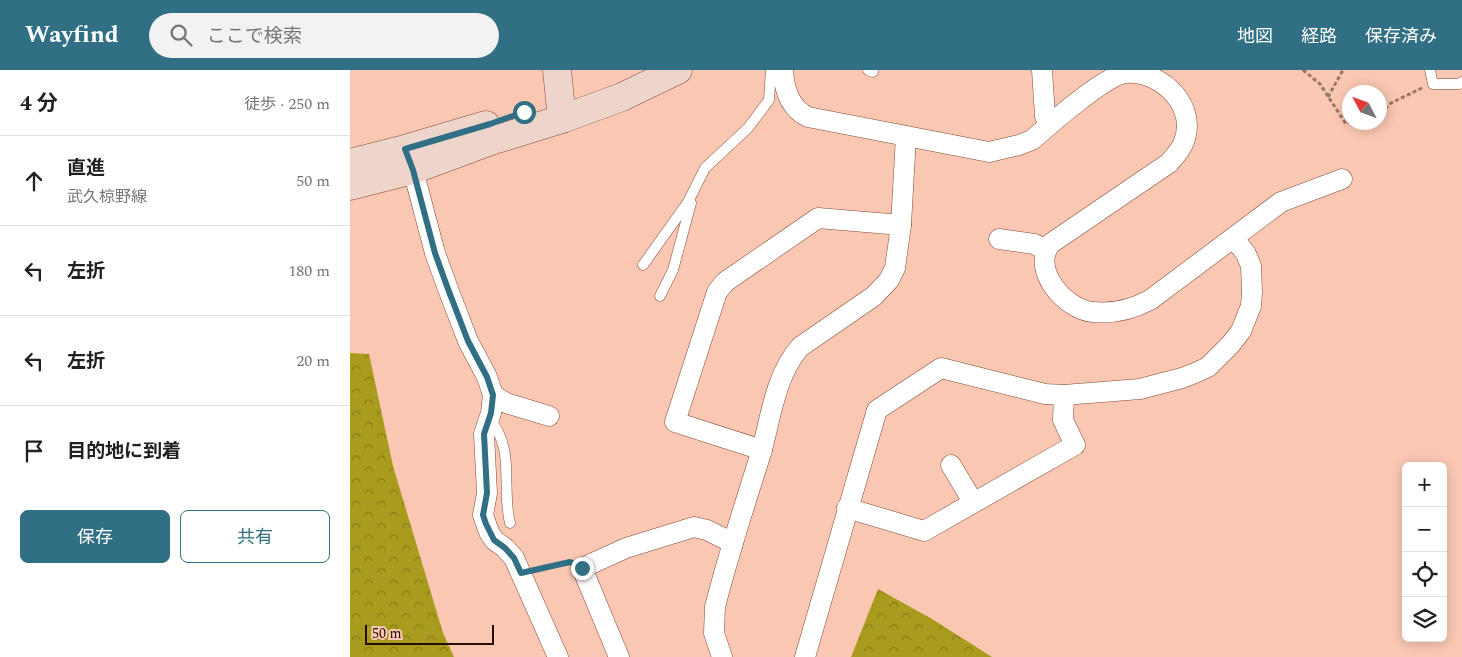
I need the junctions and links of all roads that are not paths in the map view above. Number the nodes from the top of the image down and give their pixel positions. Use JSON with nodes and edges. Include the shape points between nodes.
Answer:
{"nodes":[{"id":1,"x":557,"y":70,"type":"edge"},
{"id":2,"x":641,"y":70,"type":"edge"},
{"id":3,"x":678,"y":70,"type":"edge"},
{"id":4,"x":771,"y":70,"type":"edge"},
{"id":5,"x":783,"y":70,"type":"edge"},
{"id":6,"x":1042,"y":70,"type":"edge"},
{"id":7,"x":1430,"y":70,"type":"edge"},
{"id":8,"x":1122,"y":72,"type":"edge"},
{"id":9,"x":1462,"y":82,"type":"edge"},
{"id":10,"x":561,"y":109,"type":"junction"},
{"id":11,"x":1050,"y":125,"type":"junction"},
{"id":12,"x":906,"y":136,"type":"junction"},
{"id":13,"x":409,"y":159,"type":"junction"},
{"id":14,"x":350,"y":163,"type":"edge"},
{"id":15,"x":1342,"y":179,"type":"dead end"},
{"id":16,"x":350,"y":186,"type":"edge"},
{"id":17,"x":694,"y":191,"type":"junction"},
{"id":18,"x":901,"y":226,"type":"junction"},
{"id":19,"x":1234,"y":238,"type":"junction"},
{"id":20,"x":1000,"y":239,"type":"dead end"},
{"id":21,"x":1046,"y":250,"type":"junction"},
{"id":22,"x":643,"y":265,"type":"dead end"},
{"id":23,"x":660,"y":296,"type":"dead end"},
{"id":24,"x":493,"y":395,"type":"junction"},
{"id":25,"x":1064,"y":395,"type":"junction"},
{"id":26,"x":549,"y":416,"type":"dead end"},
{"id":27,"x":489,"y":418,"type":"junction"},
{"id":28,"x":762,"y":450,"type":"junction"},
{"id":29,"x":950,"y":465,"type":"dead end"},
{"id":30,"x":973,"y":502,"type":"junction"},
{"id":31,"x":847,"y":508,"type":"junction"},
{"id":32,"x":510,"y":523,"type":"dead end"},
{"id":33,"x":733,"y":543,"type":"junction"},
{"id":34,"x":558,"y":657,"type":"edge"},
{"id":35,"x":619,"y":657,"type":"edge"},
{"id":36,"x":722,"y":657,"type":"edge"},
{"id":37,"x":805,"y":657,"type":"edge"}],
"edges":[{"from":1,"to":10,"type":"main road"},
{"from":2,"to":10,"type":"main road"},
{"from":3,"to":10,"type":"main road","via":[[622,97]]},
{"from":4,"to":17,"type":"lane","via":[[769,100],[748,128],[705,168]]},
{"from":5,"to":12,"type":"street","via":[[787,95],[801,114]]},
{"from":6,"to":11,"type":"street","via":[[1045,116]]},
{"from":7,"to":9,"type":"lane","via":[[1433,84]]},
{"from":8,"to":11,"type":"street"},
{"from":8,"to":21,"type":"street","via":[[1145,74],[1168,85],[1176,93],[1185,115],[1183,144],[1169,163],[1050,244]]},
{"from":10,"to":13,"type":"main road","via":[[491,141]]},
{"from":11,"to":12,"type":"street","via":[[1032,140],[988,152]]},
{"from":12,"to":18,"type":"street"},
{"from":13,"to":14,"type":"main road"},
{"from":13,"to":16,"type":"main road"},
{"from":13,"to":24,"type":"street","via":[[435,253],[468,341]]},
{"from":15,"to":19,"type":"street","via":[[1281,202]]},
{"from":17,"to":22,"type":"lane"},
{"from":17,"to":23,"type":"lane","via":[[673,270]]},
{"from":18,"to":28,"type":"street","via":[[890,280],[874,296],[810,338],[793,355],[780,382]]},
{"from":18,"to":28,"type":"street","via":[[818,218],[725,282],[717,292],[674,422]]},
{"from":19,"to":21,"type":"street","via":[[1150,300],[1137,307],[1108,312],[1080,308],[1058,293],[1048,276]]},
{"from":19,"to":25,"type":"street","via":[[1251,266],[1251,306],[1241,331],[1221,355],[1208,366],[1182,378],[1140,389]]},
{"from":20,"to":21,"type":"street","via":[[1034,244]]},
{"from":24,"to":26,"type":"street","via":[[506,403]]},
{"from":24,"to":27,"type":"street"},
{"from":25,"to":30,"type":"street","via":[[1063,420],[1074,445]]},
{"from":25,"to":31,"type":"street","via":[[1046,394],[941,368],[876,410]]},
{"from":27,"to":32,"type":"lane","via":[[499,432],[505,450],[506,509]]},
{"from":27,"to":34,"type":"street","via":[[484,434],[487,493],[483,515],[494,540],[514,558]]},
{"from":28,"to":33,"type":"street"},
{"from":29,"to":30,"type":"street"},
{"from":30,"to":31,"type":"street","via":[[924,531]]},
{"from":31,"to":37,"type":"street"},
{"from":33,"to":35,"type":"street","via":[[694,527],[626,548],[582,568]]},
{"from":33,"to":36,"type":"street","via":[[714,614],[714,633]]}]}
